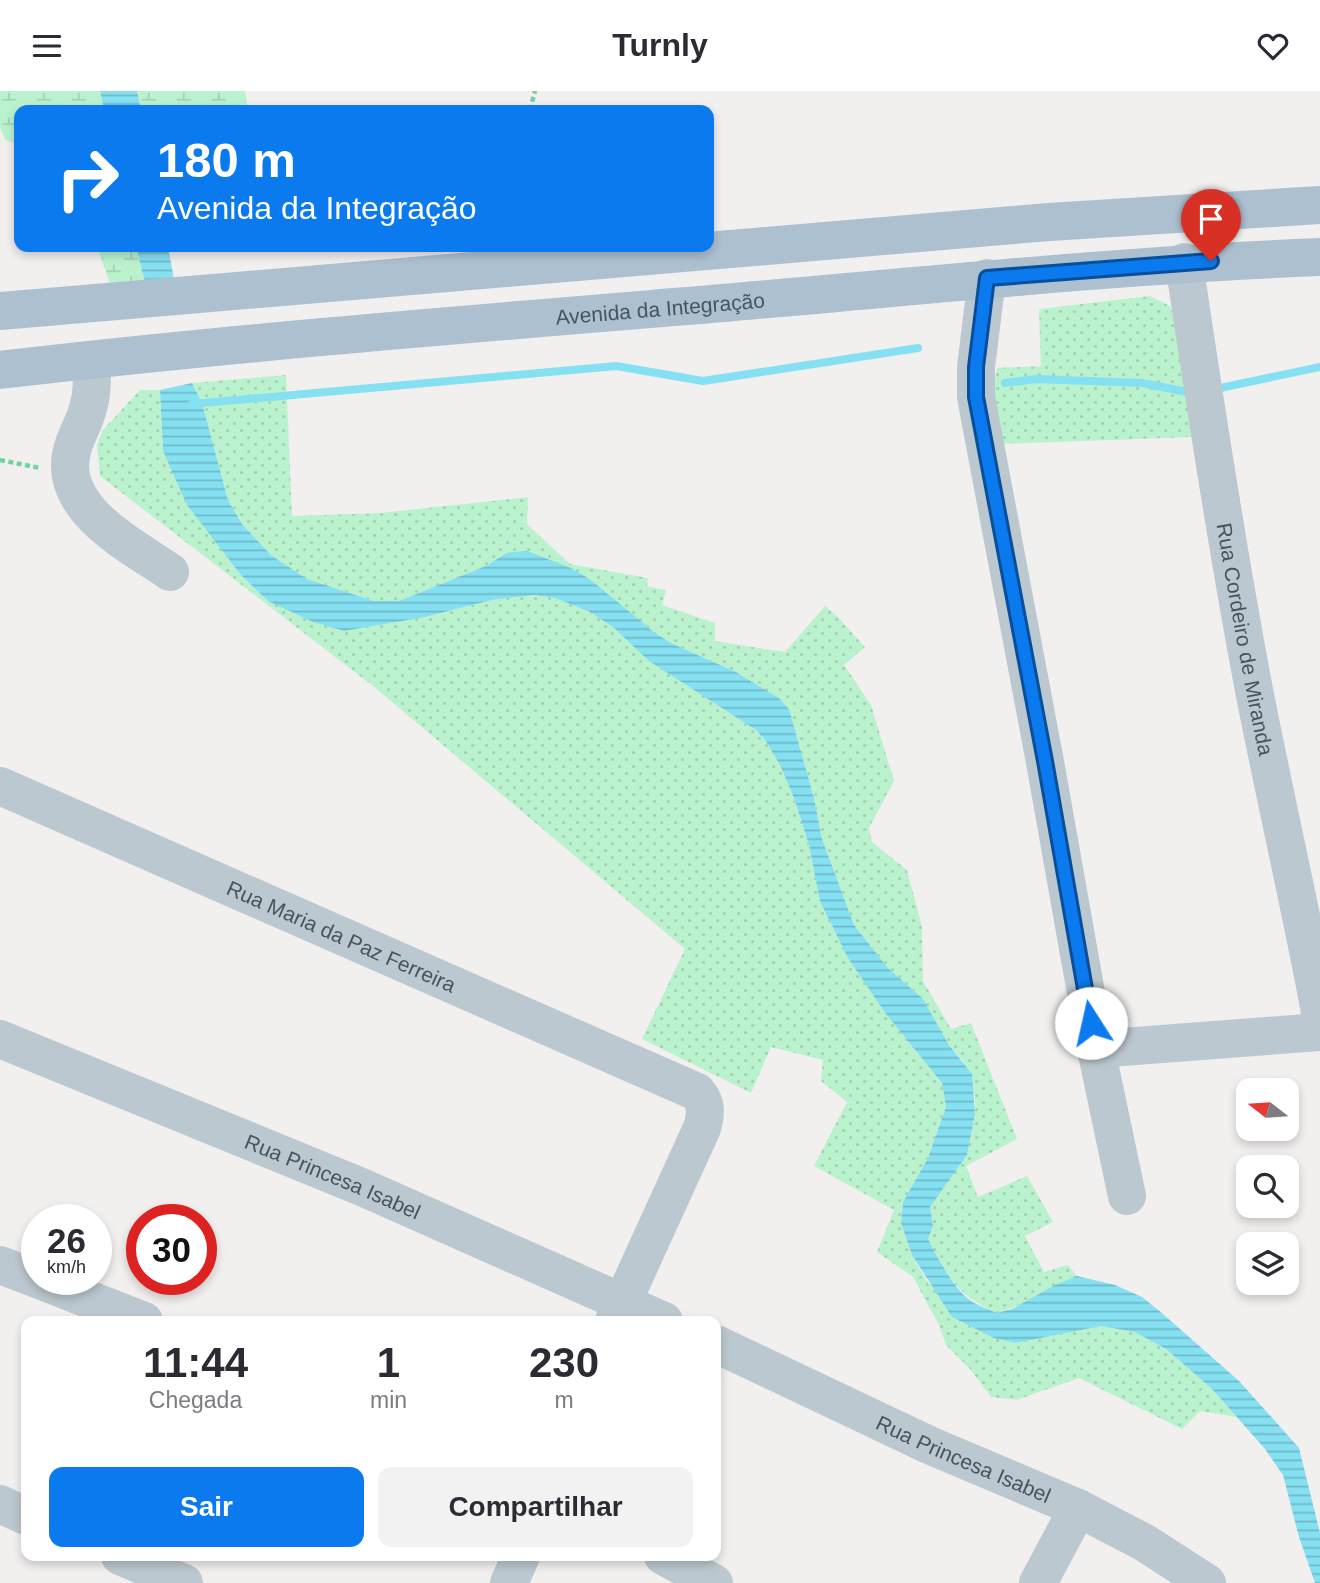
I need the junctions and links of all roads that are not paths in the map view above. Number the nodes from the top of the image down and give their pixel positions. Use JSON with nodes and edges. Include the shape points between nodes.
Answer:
{"nodes":[{"id":1,"x":1320,"y":205,"type":"edge"},
{"id":2,"x":1049,"y":222,"type":"junction"},
{"id":3,"x":909,"y":235,"type":"junction"},
{"id":4,"x":714,"y":251,"type":"edge"},
{"id":5,"x":706,"y":252,"type":"edge"},
{"id":6,"x":1320,"y":257,"type":"edge"},
{"id":7,"x":1184,"y":263,"type":"junction"},
{"id":8,"x":1049,"y":274,"type":"junction"},
{"id":9,"x":987,"y":278,"type":"junction"},
{"id":10,"x":911,"y":285,"type":"junction"},
{"id":11,"x":0,"y":311,"type":"edge"},
{"id":12,"x":91,"y":360,"type":"junction"},
{"id":13,"x":0,"y":370,"type":"edge"},
{"id":14,"x":170,"y":572,"type":"dead end"},
{"id":15,"x":0,"y":786,"type":"edge"},
{"id":16,"x":1320,"y":1011,"type":"edge"},
{"id":17,"x":1320,"y":1033,"type":"edge"},
{"id":18,"x":0,"y":1039,"type":"edge"},
{"id":19,"x":1096,"y":1049,"type":"junction"},
{"id":20,"x":1127,"y":1196,"type":"dead end"},
{"id":21,"x":0,"y":1265,"type":"edge"},
{"id":22,"x":21,"y":1273,"type":"edge"},
{"id":23,"x":78,"y":1295,"type":"edge"},
{"id":24,"x":617,"y":1312,"type":"edge"},
{"id":25,"x":131,"y":1316,"type":"edge"},
{"id":26,"x":638,"y":1316,"type":"edge"},
{"id":27,"x":721,"y":1346,"type":"edge"},
{"id":28,"x":0,"y":1504,"type":"edge"},
{"id":29,"x":1078,"y":1508,"type":"junction"},
{"id":30,"x":21,"y":1513,"type":"edge"},
{"id":31,"x":132,"y":1561,"type":"edge"},
{"id":32,"x":519,"y":1561,"type":"edge"},
{"id":33,"x":672,"y":1561,"type":"edge"},
{"id":34,"x":184,"y":1583,"type":"edge"},
{"id":35,"x":509,"y":1583,"type":"edge"},
{"id":36,"x":714,"y":1583,"type":"edge"},
{"id":37,"x":1038,"y":1583,"type":"edge"},
{"id":38,"x":1207,"y":1583,"type":"edge"}],
"edges":[{"from":1,"to":2,"type":"main road"},
{"from":2,"to":3,"type":"main road"},
{"from":2,"to":8,"type":"main road"},
{"from":3,"to":4,"type":"main road"},
{"from":3,"to":10,"type":"main road"},
{"from":5,"to":11,"type":"main road"},
{"from":6,"to":7,"type":"main road","name":"Avenida da Integração"},
{"from":7,"to":8,"type":"main road","name":"Avenida da Integração"},
{"from":7,"to":16,"type":"street","name":"Rua Cordeiro de Miranda","via":[[1254,691]]},
{"from":8,"to":9,"type":"main road","name":"Avenida da Integração"},
{"from":9,"to":10,"type":"main road","name":"Avenida da Integração"},
{"from":9,"to":19,"type":"street","via":[[976,397]]},
{"from":10,"to":12,"type":"main road","name":"Avenida da Integração"},
{"from":12,"to":13,"type":"main road","name":"Avenida da Integração"},
{"from":12,"to":14,"type":"street","via":[[92,390],[74,444],[70,477],[92,514]]},
{"from":15,"to":24,"type":"street","name":"Rua Maria da Paz Ferreira","via":[[683,1084],[702,1098],[702,1128]]},
{"from":17,"to":19,"type":"street"},
{"from":18,"to":24,"type":"street","name":"Rua Princesa Isabel","via":[[364,1188]]},
{"from":19,"to":20,"type":"street"},
{"from":21,"to":22,"type":"street"},
{"from":23,"to":25,"type":"street"},
{"from":24,"to":26,"type":"street","name":"Rua Princesa Isabel"},
{"from":27,"to":29,"type":"street","name":"Rua Princesa Isabel","via":[[929,1445]]},
{"from":28,"to":30,"type":"street"},
{"from":29,"to":37,"type":"street"},
{"from":29,"to":38,"type":"street","name":"Rua Princesa Isabel"},
{"from":31,"to":34,"type":"street"},
{"from":32,"to":35,"type":"street"},
{"from":33,"to":36,"type":"street"}]}
